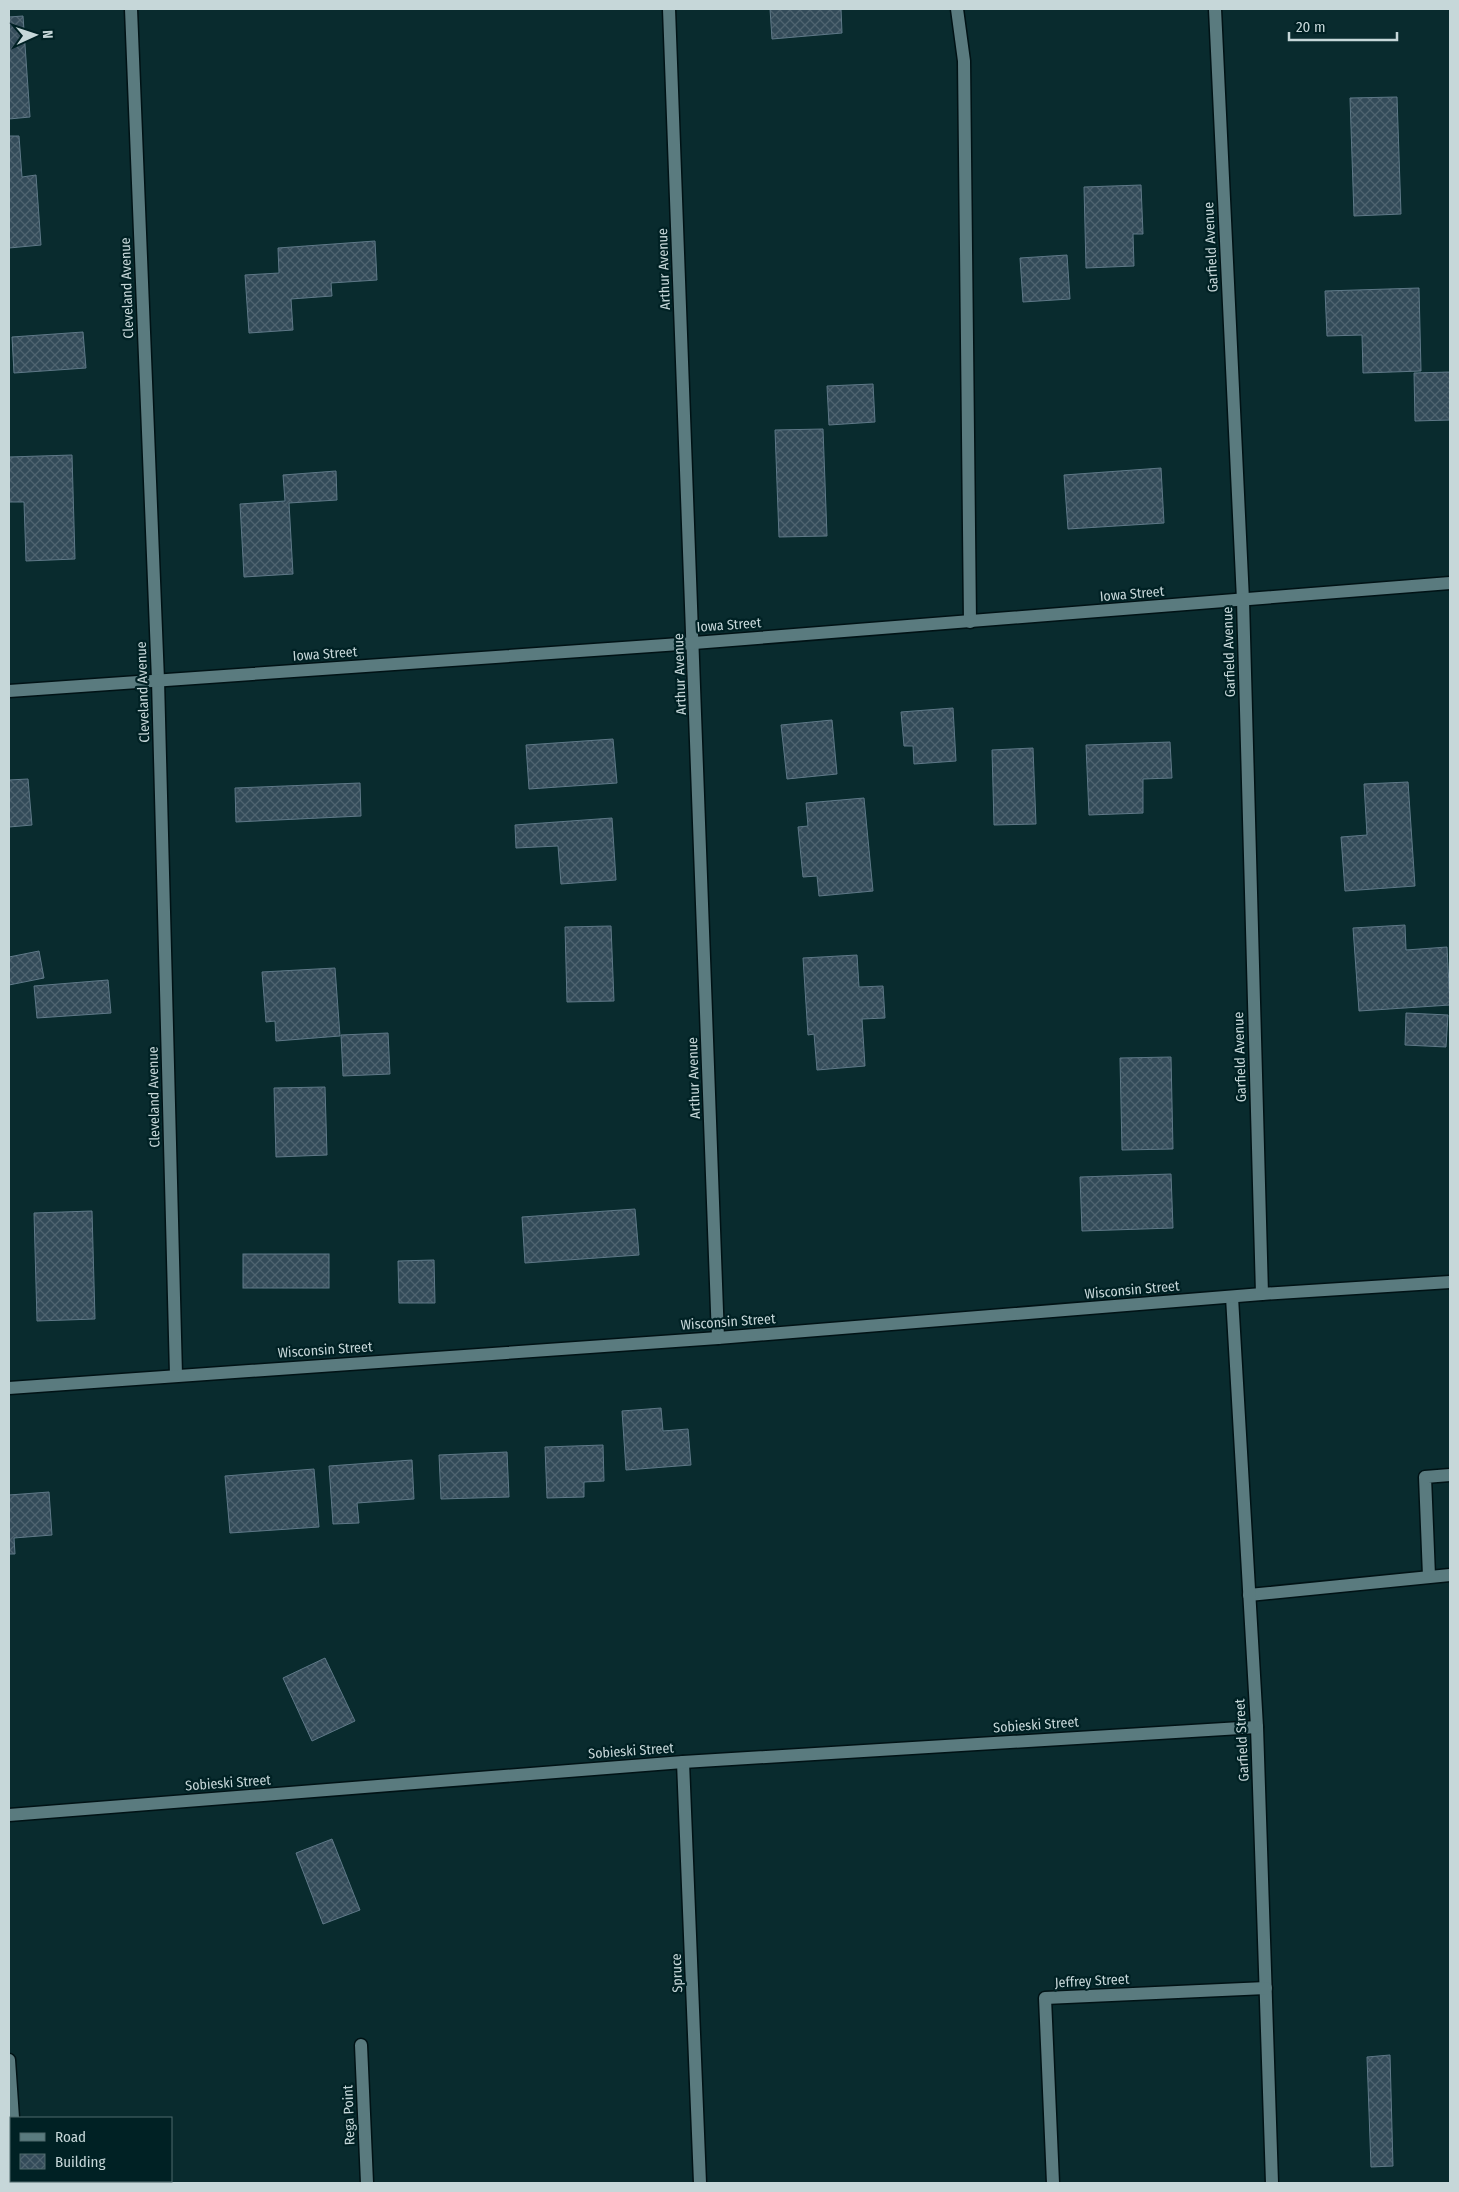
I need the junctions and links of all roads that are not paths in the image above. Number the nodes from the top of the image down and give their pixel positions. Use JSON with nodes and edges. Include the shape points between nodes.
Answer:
{"nodes":[{"id":1,"x":130,"y":9,"type":"edge"},
{"id":2,"x":669,"y":9,"type":"edge"},
{"id":3,"x":957,"y":9,"type":"edge"},
{"id":4,"x":1215,"y":9,"type":"edge"},
{"id":5,"x":1450,"y":583,"type":"edge"},
{"id":6,"x":1242,"y":600,"type":"junction"},
{"id":7,"x":970,"y":622,"type":"junction"},
{"id":8,"x":694,"y":643,"type":"junction"},
{"id":9,"x":158,"y":680,"type":"junction"},
{"id":10,"x":9,"y":691,"type":"edge"},
{"id":11,"x":1450,"y":1282,"type":"edge"},
{"id":12,"x":1262,"y":1294,"type":"junction"},
{"id":13,"x":1232,"y":1297,"type":"junction"},
{"id":14,"x":718,"y":1338,"type":"junction"},
{"id":15,"x":176,"y":1376,"type":"junction"},
{"id":16,"x":9,"y":1388,"type":"edge"},
{"id":17,"x":1450,"y":1475,"type":"edge"},
{"id":18,"x":1450,"y":1575,"type":"edge"},
{"id":19,"x":1429,"y":1576,"type":"junction"},
{"id":20,"x":1249,"y":1595,"type":"junction"},
{"id":21,"x":1257,"y":1727,"type":"junction"},
{"id":22,"x":684,"y":1762,"type":"junction"},
{"id":23,"x":9,"y":1815,"type":"edge"},
{"id":24,"x":1266,"y":1988,"type":"junction"},
{"id":25,"x":361,"y":2045,"type":"dead end"},
{"id":26,"x":9,"y":2060,"type":"edge"},
{"id":27,"x":13,"y":2117,"type":"edge"},
{"id":28,"x":367,"y":2183,"type":"edge"},
{"id":29,"x":700,"y":2183,"type":"edge"},
{"id":30,"x":1053,"y":2183,"type":"edge"},
{"id":31,"x":1272,"y":2183,"type":"edge"}],
"edges":[{"from":1,"to":9,"type":"street","name":"Cleveland Avenue"},
{"from":2,"to":8,"type":"street","name":"Arthur Avenue"},
{"from":3,"to":7,"type":"street","via":[[964,61]]},
{"from":4,"to":6,"type":"street","name":"Garfield Avenue"},
{"from":5,"to":6,"type":"street","name":"Iowa Street"},
{"from":6,"to":7,"type":"street","name":"Iowa Street"},
{"from":6,"to":12,"type":"street","name":"Garfield Avenue"},
{"from":7,"to":8,"type":"street","name":"Iowa Street"},
{"from":8,"to":9,"type":"street","name":"Iowa Street"},
{"from":8,"to":14,"type":"street","name":"Arthur Avenue"},
{"from":9,"to":10,"type":"street","name":"Iowa Street"},
{"from":9,"to":15,"type":"street","name":"Cleveland Avenue"},
{"from":11,"to":12,"type":"street","name":"Wisconsin Street"},
{"from":12,"to":13,"type":"street","name":"Wisconsin Street"},
{"from":13,"to":14,"type":"street","name":"Wisconsin Street"},
{"from":13,"to":20,"type":"street","name":"Garfield Street"},
{"from":14,"to":15,"type":"street","name":"Wisconsin Street"},
{"from":15,"to":16,"type":"street","name":"Wisconsin Street"},
{"from":17,"to":19,"type":"street","via":[[1424,1477]]},
{"from":18,"to":19,"type":"street"},
{"from":19,"to":20,"type":"street"},
{"from":20,"to":21,"type":"street","name":"Garfield Street"},
{"from":21,"to":22,"type":"street","name":"Sobieski Street"},
{"from":21,"to":24,"type":"street","name":"Garfield Street"},
{"from":22,"to":23,"type":"street","name":"Sobieski Street"},
{"from":22,"to":29,"type":"street","name":"Spruce"},
{"from":24,"to":30,"type":"street","name":"Jeffrey Street","via":[[1045,1998]]},
{"from":24,"to":31,"type":"street","name":"Garfield Street"},
{"from":25,"to":28,"type":"street","name":"Rega Point"},
{"from":26,"to":27,"type":"street"}]}
